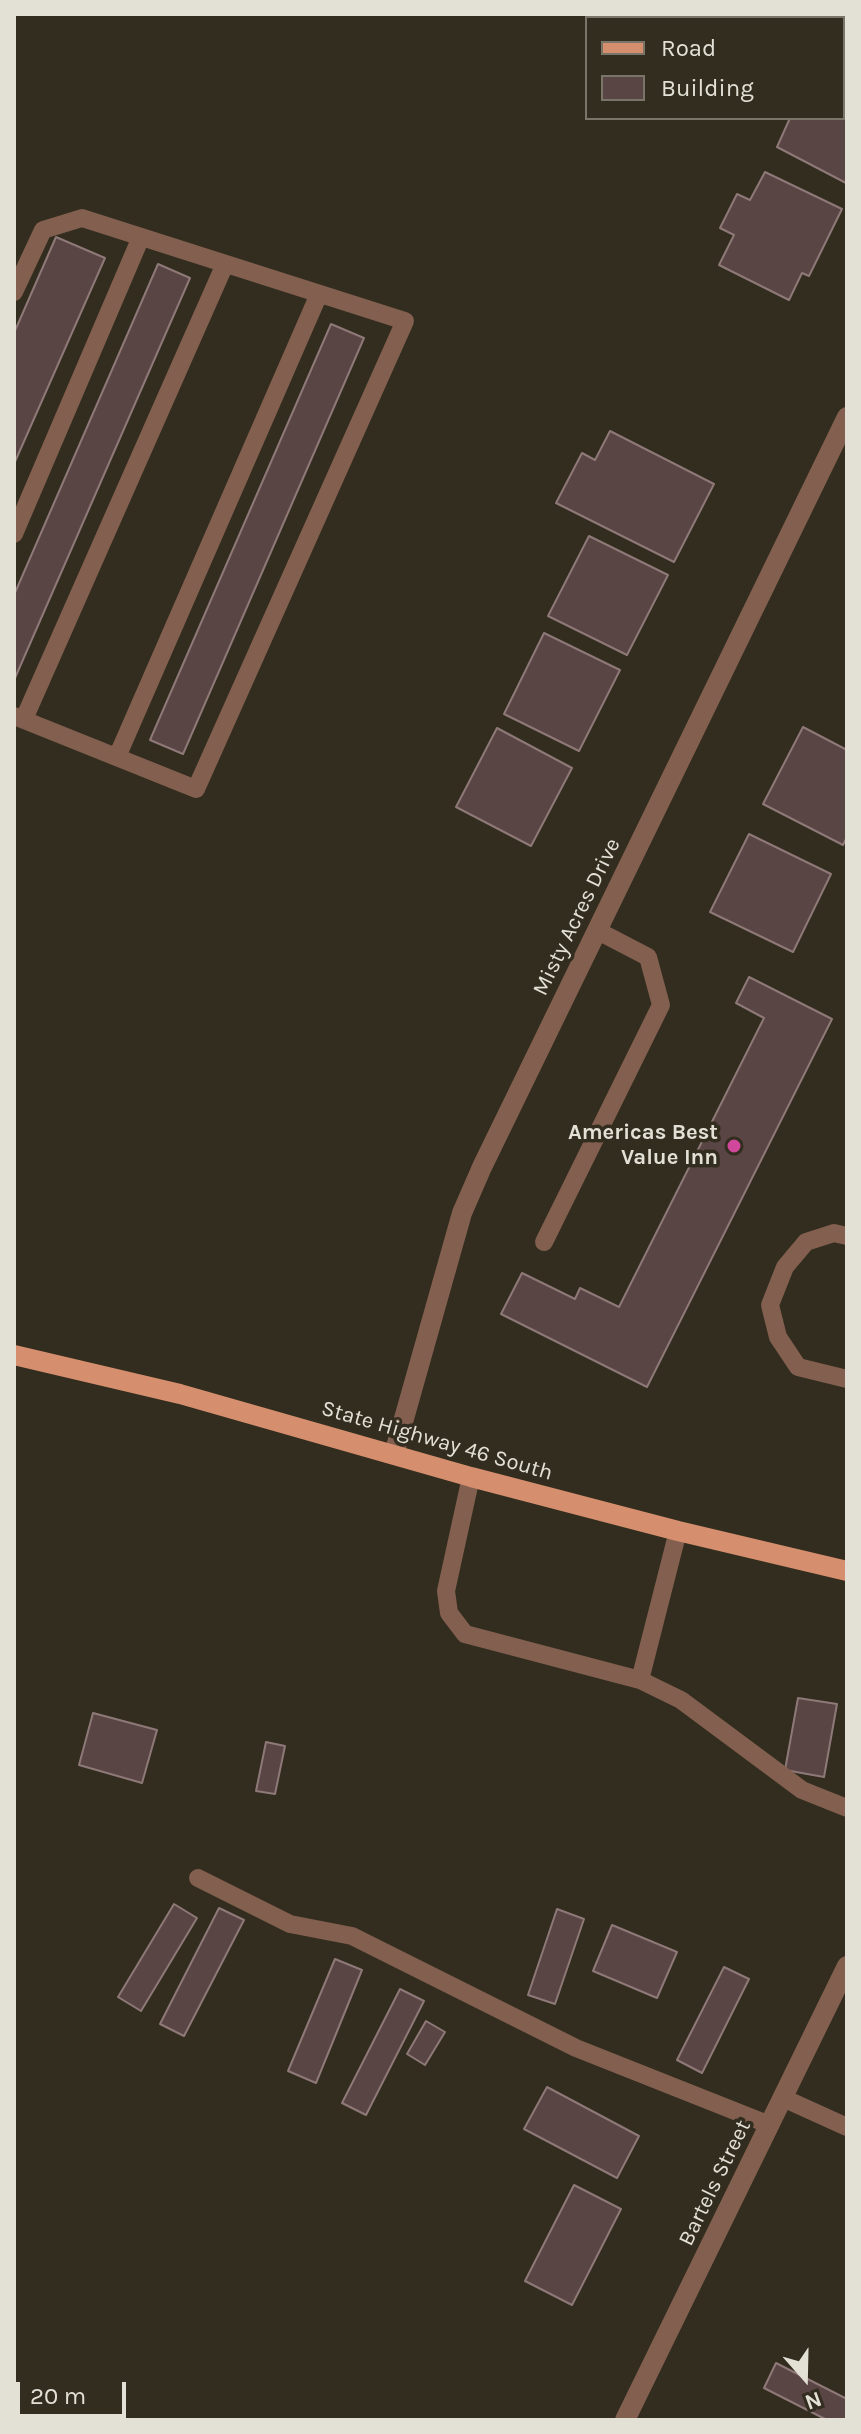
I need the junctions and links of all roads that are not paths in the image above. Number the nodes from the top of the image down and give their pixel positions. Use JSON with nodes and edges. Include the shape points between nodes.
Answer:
{"nodes":[{"id":1,"x":141,"y":237,"type":"junction"},
{"id":2,"x":225,"y":264,"type":"junction"},
{"id":3,"x":14,"y":292,"type":"edge"},
{"id":4,"x":319,"y":294,"type":"junction"},
{"id":5,"x":847,"y":417,"type":"edge"},
{"id":6,"x":14,"y":534,"type":"edge"},
{"id":7,"x":19,"y":718,"type":"edge"},
{"id":8,"x":117,"y":757,"type":"junction"},
{"id":9,"x":598,"y":931,"type":"junction"},
{"id":10,"x":840,"y":1234,"type":"edge"},
{"id":11,"x":544,"y":1242,"type":"dead end"},
{"id":12,"x":14,"y":1355,"type":"edge"},
{"id":13,"x":847,"y":1379,"type":"edge"},
{"id":14,"x":394,"y":1454,"type":"junction"},
{"id":15,"x":471,"y":1477,"type":"junction"},
{"id":16,"x":678,"y":1531,"type":"junction"},
{"id":17,"x":847,"y":1571,"type":"edge"},
{"id":18,"x":640,"y":1680,"type":"junction"},
{"id":19,"x":847,"y":1808,"type":"edge"},
{"id":20,"x":198,"y":1878,"type":"dead end"},
{"id":21,"x":847,"y":1966,"type":"edge"},
{"id":22,"x":783,"y":2098,"type":"junction"},
{"id":23,"x":770,"y":2125,"type":"junction"},
{"id":24,"x":847,"y":2127,"type":"edge"},
{"id":25,"x":625,"y":2420,"type":"edge"}],
"edges":[{"from":1,"to":2,"type":"lane"},
{"from":1,"to":3,"type":"lane","via":[[82,218],[43,230]]},
{"from":1,"to":6,"type":"lane"},
{"from":2,"to":4,"type":"lane"},
{"from":2,"to":7,"type":"lane"},
{"from":4,"to":8,"type":"lane"},
{"from":4,"to":8,"type":"lane","via":[[405,321],[196,789]]},
{"from":5,"to":9,"type":"street","name":"Misty Acres Drive"},
{"from":7,"to":8,"type":"lane"},
{"from":9,"to":11,"type":"lane","via":[[648,957],[661,1005]]},
{"from":9,"to":14,"type":"street","name":"Misty Acres Drive","via":[[462,1213]]},
{"from":10,"to":13,"type":"lane","via":[[806,1242],[785,1267],[770,1305],[778,1337],[798,1367]]},
{"from":12,"to":14,"type":"main road","name":"State Highway 46 South","via":[[180,1394]]},
{"from":14,"to":15,"type":"main road","name":"State Highway 46 South"},
{"from":15,"to":16,"type":"main road","name":"State Highway 46 South"},
{"from":15,"to":18,"type":"lane","via":[[446,1591],[449,1613],[465,1634]]},
{"from":16,"to":17,"type":"main road","name":"State Highway 46 South"},
{"from":16,"to":18,"type":"lane"},
{"from":18,"to":19,"type":"lane","via":[[681,1700],[802,1790]]},
{"from":20,"to":23,"type":"lane","via":[[290,1924],[352,1936],[576,2048]]},
{"from":21,"to":22,"type":"street","name":"Bartels Street"},
{"from":22,"to":23,"type":"street","name":"Bartels Street"},
{"from":22,"to":24,"type":"lane"},
{"from":23,"to":25,"type":"street","name":"Bartels Street"}]}
